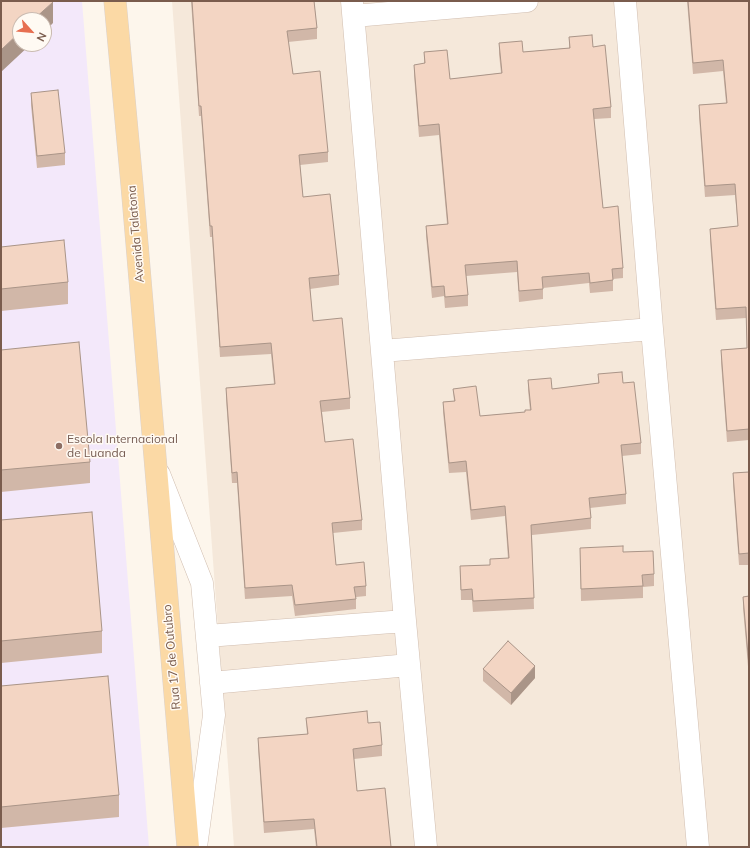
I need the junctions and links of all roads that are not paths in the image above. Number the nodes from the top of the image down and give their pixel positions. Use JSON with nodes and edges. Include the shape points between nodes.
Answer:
{"nodes":[{"id":1,"x":115,"y":1,"type":"edge"},
{"id":2,"x":527,"y":1,"type":"edge"},
{"id":3,"x":625,"y":1,"type":"edge"},
{"id":4,"x":353,"y":8,"type":"edge"},
{"id":5,"x":652,"y":329,"type":"junction"},
{"id":6,"x":382,"y":351,"type":"junction"},
{"id":7,"x":156,"y":468,"type":"junction"},
{"id":8,"x":405,"y":620,"type":"junction"},
{"id":9,"x":207,"y":636,"type":"junction"},
{"id":10,"x":409,"y":665,"type":"junction"},
{"id":11,"x":211,"y":682,"type":"junction"},
{"id":12,"x":188,"y":847,"type":"edge"},
{"id":13,"x":196,"y":847,"type":"edge"},
{"id":14,"x":426,"y":847,"type":"edge"},
{"id":15,"x":698,"y":847,"type":"edge"}],
"edges":[{"from":1,"to":7,"type":"main road","name":"Avenida Talatona"},
{"from":2,"to":4,"type":"street"},
{"from":3,"to":5,"type":"street"},
{"from":4,"to":6,"type":"street"},
{"from":5,"to":6,"type":"street"},
{"from":5,"to":15,"type":"street"},
{"from":6,"to":8,"type":"street"},
{"from":7,"to":9,"type":"street","via":[[202,583]]},
{"from":7,"to":12,"type":"main road","name":"Rua 17 de Outubro"},
{"from":8,"to":9,"type":"street"},
{"from":8,"to":10,"type":"street"},
{"from":9,"to":11,"type":"street"},
{"from":10,"to":11,"type":"street"},
{"from":10,"to":14,"type":"street"},
{"from":11,"to":13,"type":"street","via":[[214,715]]}]}
